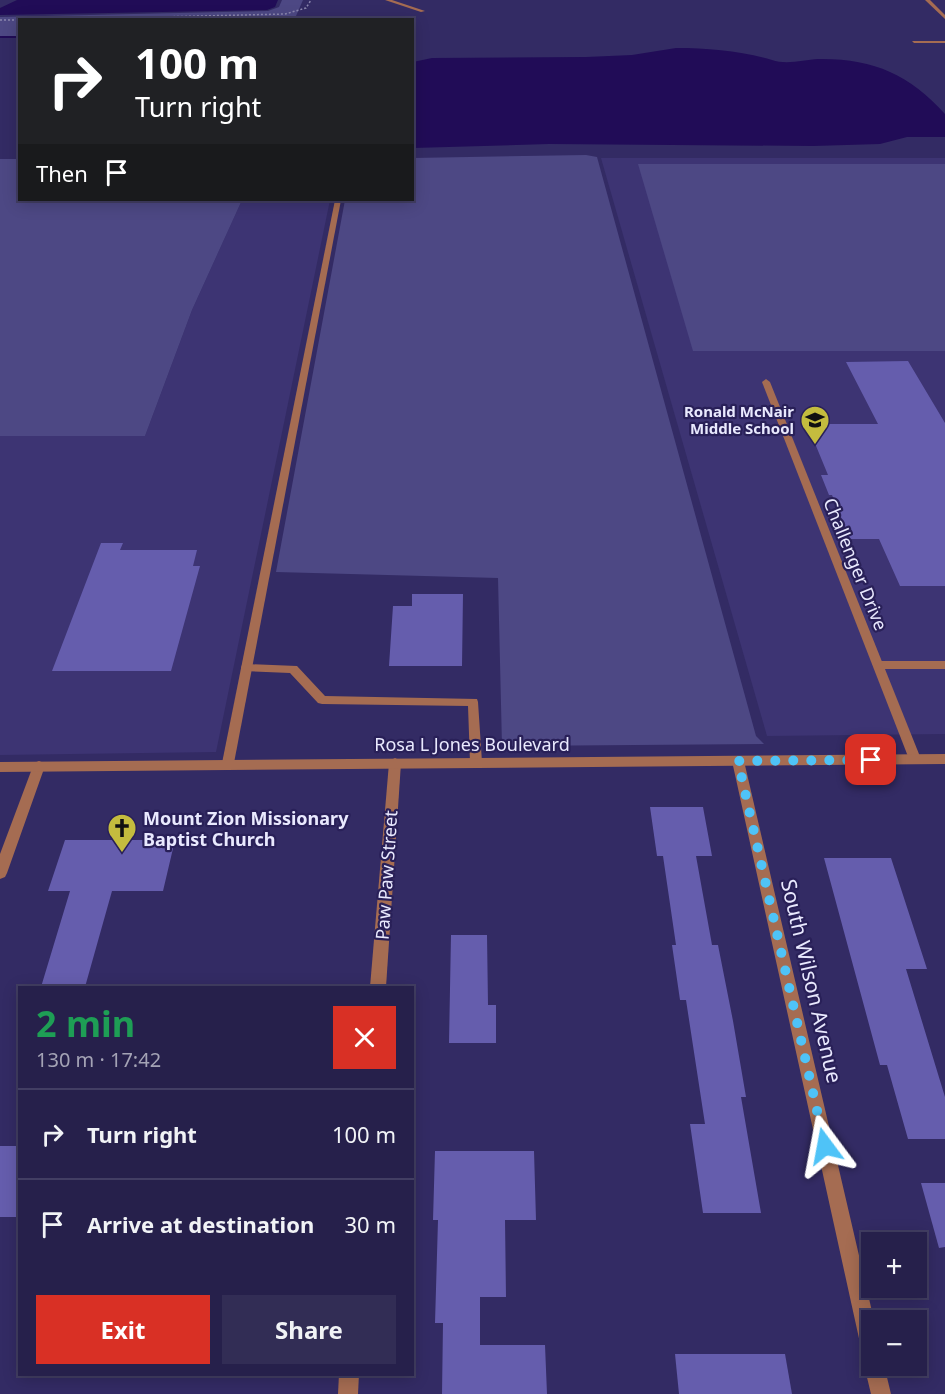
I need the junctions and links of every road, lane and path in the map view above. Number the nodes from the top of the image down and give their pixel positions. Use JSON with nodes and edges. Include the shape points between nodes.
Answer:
{"nodes":[{"id":1,"x":311,"y":0,"type":"edge"},
{"id":2,"x":387,"y":0,"type":"edge"},
{"id":3,"x":927,"y":0,"type":"edge"},
{"id":4,"x":423,"y":11,"type":"dead end"},
{"id":5,"x":117,"y":18,"type":"edge"},
{"id":6,"x":945,"y":18,"type":"edge"},
{"id":7,"x":0,"y":20,"type":"edge"},
{"id":8,"x":18,"y":20,"type":"edge"},
{"id":9,"x":914,"y":42,"type":"dead end"},
{"id":10,"x":945,"y":42,"type":"edge"},
{"id":11,"x":338,"y":201,"type":"edge"},
{"id":12,"x":766,"y":382,"type":"dead end"},
{"id":13,"x":878,"y":665,"type":"junction"},
{"id":14,"x":945,"y":665,"type":"edge"},
{"id":15,"x":246,"y":668,"type":"junction"},
{"id":16,"x":915,"y":759,"type":"junction"},
{"id":17,"x":945,"y":759,"type":"edge"},
{"id":18,"x":738,"y":761,"type":"junction"},
{"id":19,"x":394,"y":762,"type":"junction"},
{"id":20,"x":476,"y":762,"type":"junction"},
{"id":21,"x":228,"y":763,"type":"junction"},
{"id":22,"x":39,"y":766,"type":"junction"},
{"id":23,"x":0,"y":767,"type":"edge"},
{"id":24,"x":0,"y":873,"type":"edge"},
{"id":25,"x":378,"y":986,"type":"edge"},
{"id":26,"x":862,"y":1310,"type":"edge"},
{"id":27,"x":349,"y":1376,"type":"edge"},
{"id":28,"x":877,"y":1376,"type":"edge"},
{"id":29,"x":348,"y":1394,"type":"edge"},
{"id":30,"x":881,"y":1394,"type":"edge"}],
"edges":[{"from":1,"to":5,"type":"path","via":[[306,8],[285,14]]},
{"from":2,"to":4,"type":"street"},
{"from":3,"to":6,"type":"street"},
{"from":7,"to":8,"type":"path"},
{"from":9,"to":10,"type":"street"},
{"from":11,"to":15,"type":"street"},
{"from":12,"to":13,"type":"street","name":"Challenger Drive"},
{"from":13,"to":14,"type":"lane"},
{"from":13,"to":16,"type":"street","name":"Challenger Drive"},
{"from":15,"to":20,"type":"lane","via":[[293,669],[322,700],[473,702]]},
{"from":15,"to":21,"type":"street"},
{"from":16,"to":17,"type":"street","name":"Rosa L Jones Boulevard"},
{"from":16,"to":18,"type":"street","name":"Rosa L Jones Boulevard"},
{"from":18,"to":20,"type":"street","name":"Rosa L Jones Boulevard"},
{"from":18,"to":26,"type":"street","name":"South Wilson Avenue"},
{"from":19,"to":20,"type":"street","name":"Rosa L Jones Boulevard"},
{"from":19,"to":21,"type":"street","name":"Rosa L Jones Boulevard"},
{"from":19,"to":25,"type":"street","name":"Paw Paw Street"},
{"from":21,"to":22,"type":"street","name":"Rosa L Jones Boulevard"},
{"from":22,"to":23,"type":"street","name":"Rosa L Jones Boulevard"},
{"from":22,"to":24,"type":"street"},
{"from":27,"to":29,"type":"street"},
{"from":28,"to":30,"type":"street"}]}
